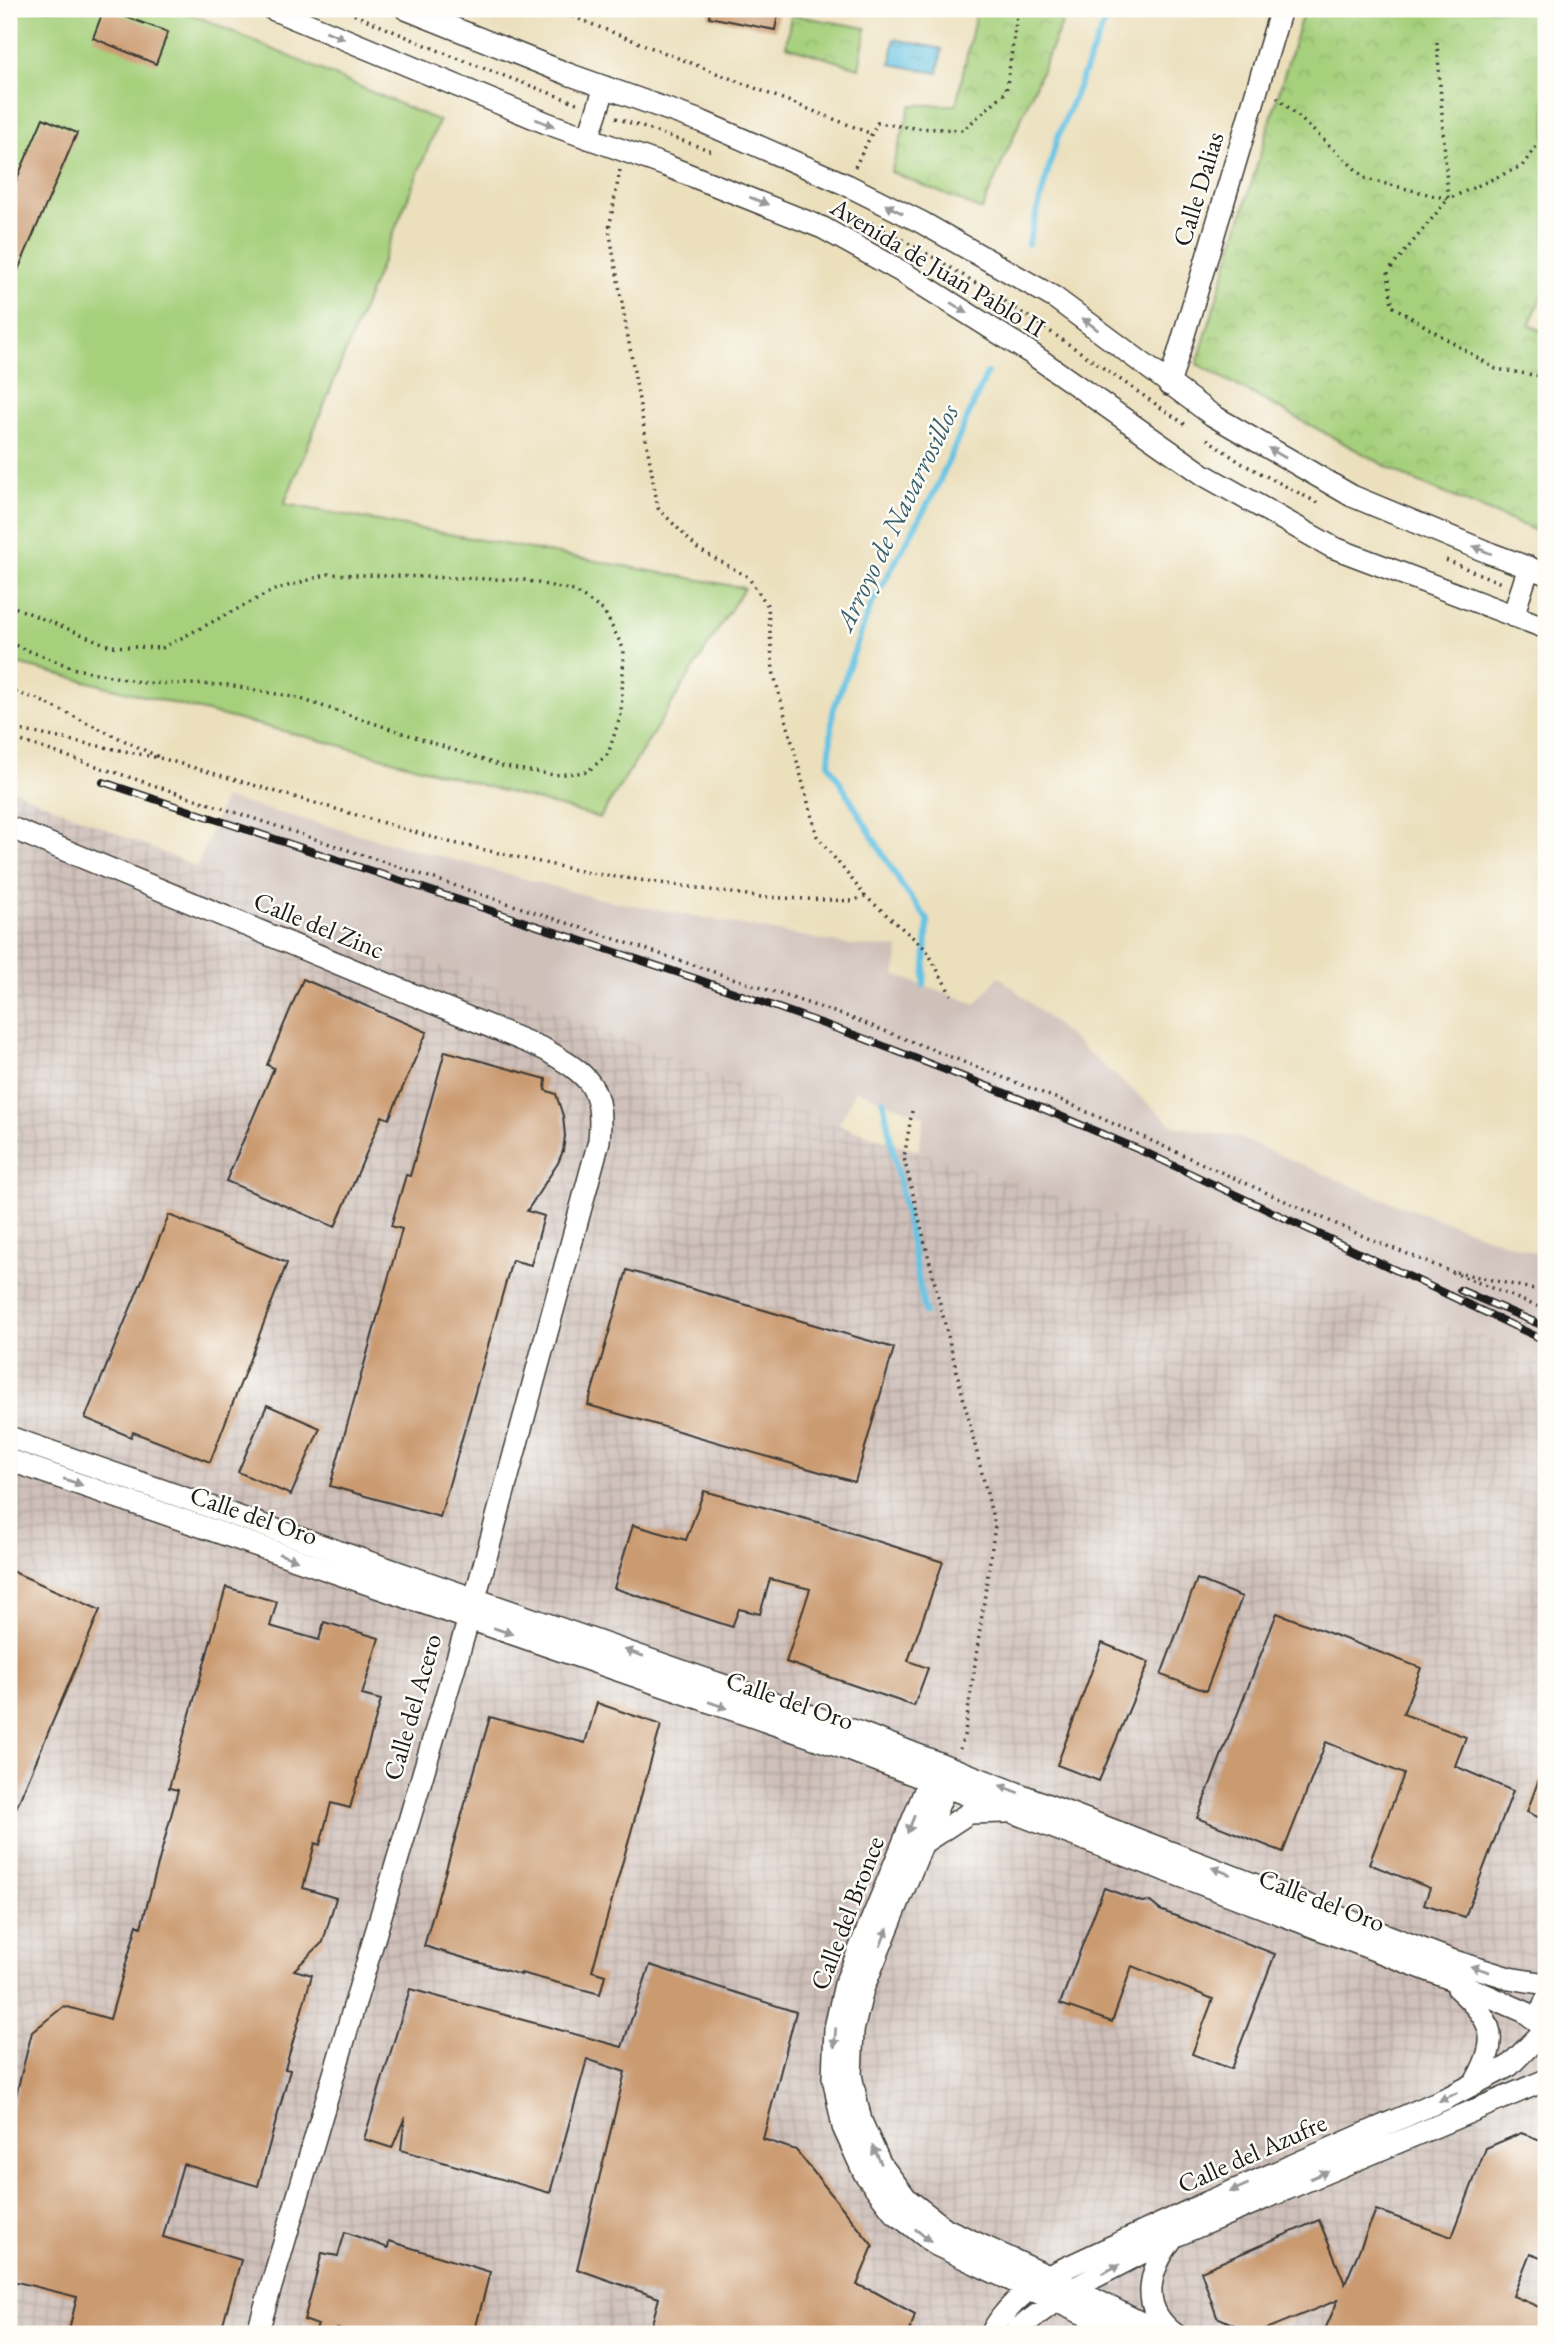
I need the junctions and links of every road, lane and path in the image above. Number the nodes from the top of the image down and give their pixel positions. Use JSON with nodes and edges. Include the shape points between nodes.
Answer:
{"nodes":[{"id":1,"x":272,"y":9,"type":"edge"},
{"id":2,"x":406,"y":9,"type":"edge"},
{"id":3,"x":553,"y":9,"type":"edge"},
{"id":4,"x":1018,"y":9,"type":"edge"},
{"id":5,"x":1281,"y":9,"type":"edge"},
{"id":6,"x":1437,"y":42,"type":"dead end"},
{"id":7,"x":1260,"y":82,"type":"junction"},
{"id":8,"x":605,"y":87,"type":"junction"},
{"id":9,"x":1546,"y":133,"type":"edge"},
{"id":10,"x":872,"y":134,"type":"junction"},
{"id":11,"x":588,"y":138,"type":"junction"},
{"id":12,"x":623,"y":151,"type":"junction"},
{"id":13,"x":847,"y":185,"type":"junction"},
{"id":14,"x":1448,"y":199,"type":"junction"},
{"id":15,"x":1546,"y":377,"type":"edge"},
{"id":16,"x":1169,"y":385,"type":"junction"},
{"id":17,"x":1537,"y":570,"type":"edge"},
{"id":18,"x":9,"y":605,"type":"edge"},
{"id":19,"x":1513,"y":616,"type":"junction"},
{"id":20,"x":1546,"y":628,"type":"edge"},
{"id":21,"x":9,"y":643,"type":"edge"},
{"id":22,"x":9,"y":690,"type":"edge"},
{"id":23,"x":9,"y":728,"type":"edge"},
{"id":24,"x":9,"y":737,"type":"edge"},
{"id":25,"x":164,"y":759,"type":"junction"},
{"id":26,"x":9,"y":827,"type":"edge"},
{"id":27,"x":865,"y":896,"type":"junction"},
{"id":28,"x":951,"y":995,"type":"dead end"},
{"id":29,"x":597,"y":1092,"type":"joint"},
{"id":30,"x":912,"y":1111,"type":"dead end"},
{"id":31,"x":1446,"y":1270,"type":"junction"},
{"id":32,"x":1546,"y":1292,"type":"edge"},
{"id":33,"x":1546,"y":1310,"type":"edge"},
{"id":34,"x":9,"y":1437,"type":"edge"},
{"id":35,"x":9,"y":1460,"type":"edge"},
{"id":36,"x":475,"y":1598,"type":"junction"},
{"id":37,"x":467,"y":1619,"type":"junction"},
{"id":38,"x":942,"y":1773,"type":"junction"},
{"id":39,"x":1015,"y":1812,"type":"junction"},
{"id":40,"x":923,"y":1843,"type":"junction"},
{"id":41,"x":1443,"y":1976,"type":"junction"},
{"id":42,"x":1546,"y":1984,"type":"edge"},
{"id":43,"x":1546,"y":2000,"type":"edge"},
{"id":44,"x":1544,"y":2031,"type":"edge"},
{"id":45,"x":1546,"y":2080,"type":"edge"},
{"id":46,"x":1474,"y":2084,"type":"junction"},
{"id":47,"x":1173,"y":2237,"type":"junction"},
{"id":48,"x":1048,"y":2276,"type":"junction"},
{"id":49,"x":1030,"y":2288,"type":"junction"},
{"id":50,"x":1064,"y":2295,"type":"junction"},
{"id":51,"x":257,"y":2334,"type":"edge"},
{"id":52,"x":991,"y":2334,"type":"edge"},
{"id":53,"x":1016,"y":2334,"type":"edge"},
{"id":54,"x":1126,"y":2334,"type":"edge"},
{"id":55,"x":1163,"y":2334,"type":"edge"},
{"id":56,"x":1175,"y":2334,"type":"edge"}],
"edges":[{"from":1,"to":11,"type":"street","name":"Avenida de Juan Pablo II","one_way":true},
{"from":2,"to":8,"type":"street","name":"Avenida de Juan Pablo II"},
{"from":3,"to":10,"type":"path"},
{"from":4,"to":10,"type":"path","via":[[1006,92],[963,130],[877,123]]},
{"from":5,"to":7,"type":"street","name":"Calle Dalias"},
{"from":6,"to":14,"type":"path"},
{"from":7,"to":14,"type":"path","via":[[1366,179]]},
{"from":7,"to":16,"type":"street","name":"Calle Dalias"},
{"from":8,"to":11,"type":"street"},
{"from":8,"to":13,"type":"street","name":"Avenida de Juan Pablo II","via":[[703,121]]},
{"from":9,"to":14,"type":"path","via":[[1522,166]]},
{"from":10,"to":13,"type":"path"},
{"from":11,"to":12,"type":"street","name":"Avenida de Juan Pablo II"},
{"from":12,"to":19,"type":"street","name":"Avenida de Juan Pablo II","one_way":true,"via":[[823,228],[1029,352],[1204,475],[1332,547]]},
{"from":12,"to":27,"type":"path","via":[[608,229],[659,508],[698,549],[748,577],[768,606],[773,671],[817,836]]},
{"from":16,"to":13,"type":"street","name":"Avenida de Juan Pablo II","one_way":true,"via":[[1055,298]]},
{"from":14,"to":15,"type":"path","via":[[1388,272],[1392,306],[1496,369]]},
{"from":17,"to":16,"type":"street","name":"Avenida de Juan Pablo II","one_way":true,"via":[[1352,496]]},
{"from":17,"to":19,"type":"street"},
{"from":18,"to":21,"type":"path","via":[[110,646],[162,648],[274,590],[329,574],[523,580],[574,591],[604,611],[624,650],[621,714],[608,754],[587,772],[554,775],[505,767],[298,698],[228,685],[145,683],[76,669]]},
{"from":19,"to":20,"type":"street","name":"Avenida de Juan Pablo II"},
{"from":22,"to":25,"type":"path"},
{"from":23,"to":25,"type":"path"},
{"from":24,"to":31,"type":"path","via":[[849,1017],[1063,1101]]},
{"from":25,"to":27,"type":"path","via":[[449,842],[589,873],[761,897],[852,901]]},
{"from":26,"to":29,"type":"street","name":"Calle del Zinc","via":[[544,1049],[576,1068]]},
{"from":27,"to":28,"type":"path","via":[[926,949]]},
{"from":29,"to":36,"type":"street","name":"Calle del Acero","via":[[599,1142]]},
{"from":30,"to":38,"type":"path","via":[[904,1158],[995,1527],[965,1732]]},
{"from":31,"to":32,"type":"path"},
{"from":31,"to":33,"type":"path"},
{"from":34,"to":36,"type":"street","name":"Calle del Oro"},
{"from":35,"to":37,"type":"street","name":"Calle del Oro","one_way":true},
{"from":36,"to":37,"type":"street","name":"Calle del Acero"},
{"from":38,"to":36,"type":"street","name":"Calle del Oro","one_way":true},
{"from":37,"to":38,"type":"street","name":"Calle del Oro","one_way":true},
{"from":37,"to":51,"type":"street","name":"Calle del Acero"},
{"from":38,"to":39,"type":"street","name":"Calle del Oro"},
{"from":38,"to":40,"type":"street","name":"Calle del Bronce"},
{"from":42,"to":38,"type":"street","name":"Calle del Oro","one_way":true,"via":[[1451,1960]]},
{"from":38,"to":49,"type":"street","name":"Calle del Bronce","one_way":true,"via":[[845,1984],[835,2028],[833,2077],[843,2127],[864,2173],[894,2212],[936,2245]]},
{"from":39,"to":40,"type":"street","via":[[969,1813]]},
{"from":39,"to":41,"type":"street","name":"Calle del Oro"},
{"from":48,"to":40,"type":"street","name":"Calle del Bronce","one_way":true,"via":[[946,2229],[907,2199],[880,2163],[861,2121],[852,2075],[853,2031],[863,1989]]},
{"from":41,"to":44,"type":"street","name":"Calle del Oro","via":[[1525,2012]]},
{"from":41,"to":46,"type":"street","via":[[1480,2009],[1491,2034],[1488,2061]]},
{"from":43,"to":44,"type":"street","via":[[1541,2013]]},
{"from":44,"to":46,"type":"street","name":"Calle del Azufre","via":[[1508,2066]]},
{"from":47,"to":45,"type":"street","name":"Calle del Azufre","one_way":true},
{"from":46,"to":48,"type":"street","name":"Calle del Azufre","one_way":true},
{"from":50,"to":47,"type":"street","name":"Calle del Azufre","one_way":true},
{"from":47,"to":56,"type":"street","via":[[1158,2257],[1150,2300],[1166,2328]]},
{"from":48,"to":49,"type":"street","name":"Calle del Azufre"},
{"from":48,"to":50,"type":"street","name":"Calle del Bronce"},
{"from":49,"to":50,"type":"street","name":"Calle del Bronce"},
{"from":49,"to":52,"type":"street","name":"Calle del Azufre","via":[[1000,2316]]},
{"from":50,"to":53,"type":"street","name":"Calle del Azufre"},
{"from":50,"to":54,"type":"street"},
{"from":50,"to":55,"type":"street"}]}
